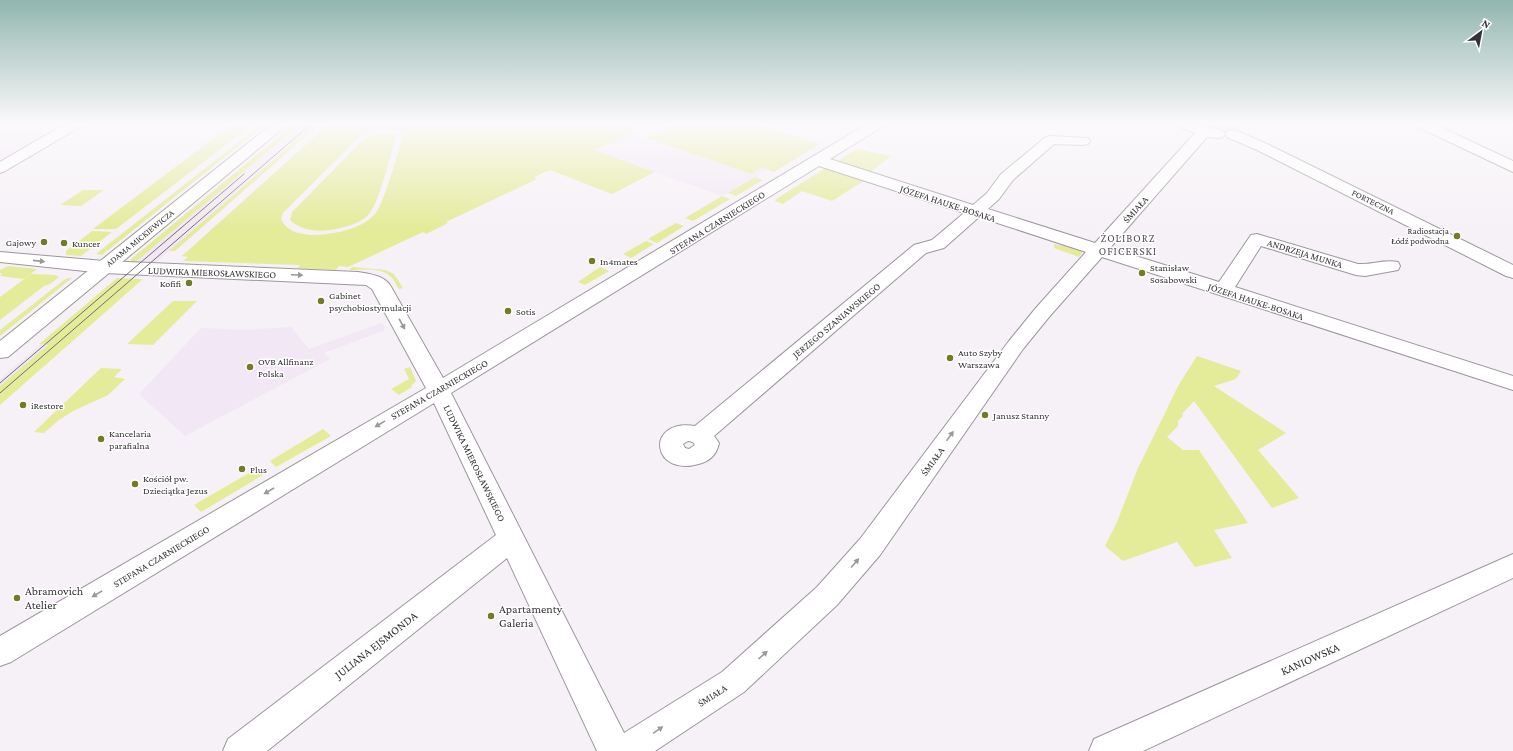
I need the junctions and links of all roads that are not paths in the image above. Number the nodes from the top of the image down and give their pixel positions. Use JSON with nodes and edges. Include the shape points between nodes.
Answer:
{"nodes":[{"id":1,"x":15,"y":159,"type":"edge"},
{"id":2,"x":238,"y":159,"type":"edge"},
{"id":3,"x":1028,"y":159,"type":"edge"},
{"id":4,"x":1180,"y":159,"type":"edge"},
{"id":5,"x":1286,"y":159,"type":"edge"},
{"id":6,"x":1496,"y":159,"type":"edge"},
{"id":7,"x":817,"y":160,"type":"joint"},
{"id":8,"x":1513,"y":167,"type":"edge"},
{"id":9,"x":0,"y":168,"type":"edge"},
{"id":10,"x":976,"y":212,"type":"junction"},
{"id":11,"x":1097,"y":251,"type":"junction"},
{"id":12,"x":0,"y":257,"type":"edge"},
{"id":13,"x":1391,"y":266,"type":"dead end"},
{"id":14,"x":104,"y":267,"type":"junction"},
{"id":15,"x":1513,"y":272,"type":"edge"},
{"id":16,"x":1223,"y":291,"type":"junction"},
{"id":17,"x":0,"y":352,"type":"edge"},
{"id":18,"x":1513,"y":383,"type":"edge"},
{"id":19,"x":438,"y":390,"type":"junction"},
{"id":20,"x":700,"y":435,"type":"dead end"},
{"id":21,"x":511,"y":539,"type":"junction"},
{"id":22,"x":1513,"y":565,"type":"edge"},
{"id":23,"x":0,"y":652,"type":"edge"},
{"id":24,"x":240,"y":751,"type":"edge"},
{"id":25,"x":616,"y":751,"type":"edge"},
{"id":26,"x":625,"y":751,"type":"edge"},
{"id":27,"x":1106,"y":751,"type":"edge"}],
"edges":[{"from":1,"to":9,"type":"street"},
{"from":2,"to":14,"type":"street","name":"ADAMA MICKIEWICZA"},
{"from":3,"to":10,"type":"street","name":"JERZEGO SZANIAWSKIEGO","via":[[1007,177],[993,196]]},
{"from":4,"to":11,"type":"street","name":"ŚMIAŁA"},
{"from":5,"to":15,"type":"street","name":"FORTECZNA"},
{"from":6,"to":8,"type":"street"},
{"from":7,"to":10,"type":"street","name":"JÓZEFA HAUKE-BOSAKA"},
{"from":7,"to":19,"type":"street","name":"STEFANA CZARNIECKIEGO"},
{"from":10,"to":11,"type":"street","name":"JÓZEFA HAUKE-BOSAKA"},
{"from":10,"to":20,"type":"street","name":"JERZEGO SZANIAWSKIEGO","via":[[938,244],[920,249]]},
{"from":11,"to":16,"type":"street","name":"JÓZEFA HAUKE-BOSAKA"},
{"from":26,"to":11,"type":"street","name":"ŚMIAŁA","one_way":true,"via":[[733,682],[827,596],[870,547],[1016,345]]},
{"from":12,"to":14,"type":"street","name":"LUDWIKA MIEROSŁAWSKIEGO","one_way":true},
{"from":13,"to":16,"type":"street","name":"ANDRZEJA MUNKA","via":[[1356,269],[1257,239]]},
{"from":14,"to":17,"type":"street","name":"ADAMA MICKIEWICZA"},
{"from":14,"to":19,"type":"street","name":"LUDWIKA MIEROSŁAWSKIEGO","one_way":true,"via":[[371,280],[380,285]]},
{"from":16,"to":18,"type":"street","name":"JÓZEFA HAUKE-BOSAKA"},
{"from":19,"to":21,"type":"street","name":"LUDWIKA MIEROSŁAWSKIEGO"},
{"from":19,"to":23,"type":"street","name":"STEFANA CZARNIECKIEGO","one_way":true},
{"from":21,"to":24,"type":"street","name":"JULIANA EJSMONDA"},
{"from":21,"to":25,"type":"street","name":"LUDWIKA MIEROSŁAWSKIEGO"},
{"from":22,"to":27,"type":"street","name":"KANIOWSKA"}]}
